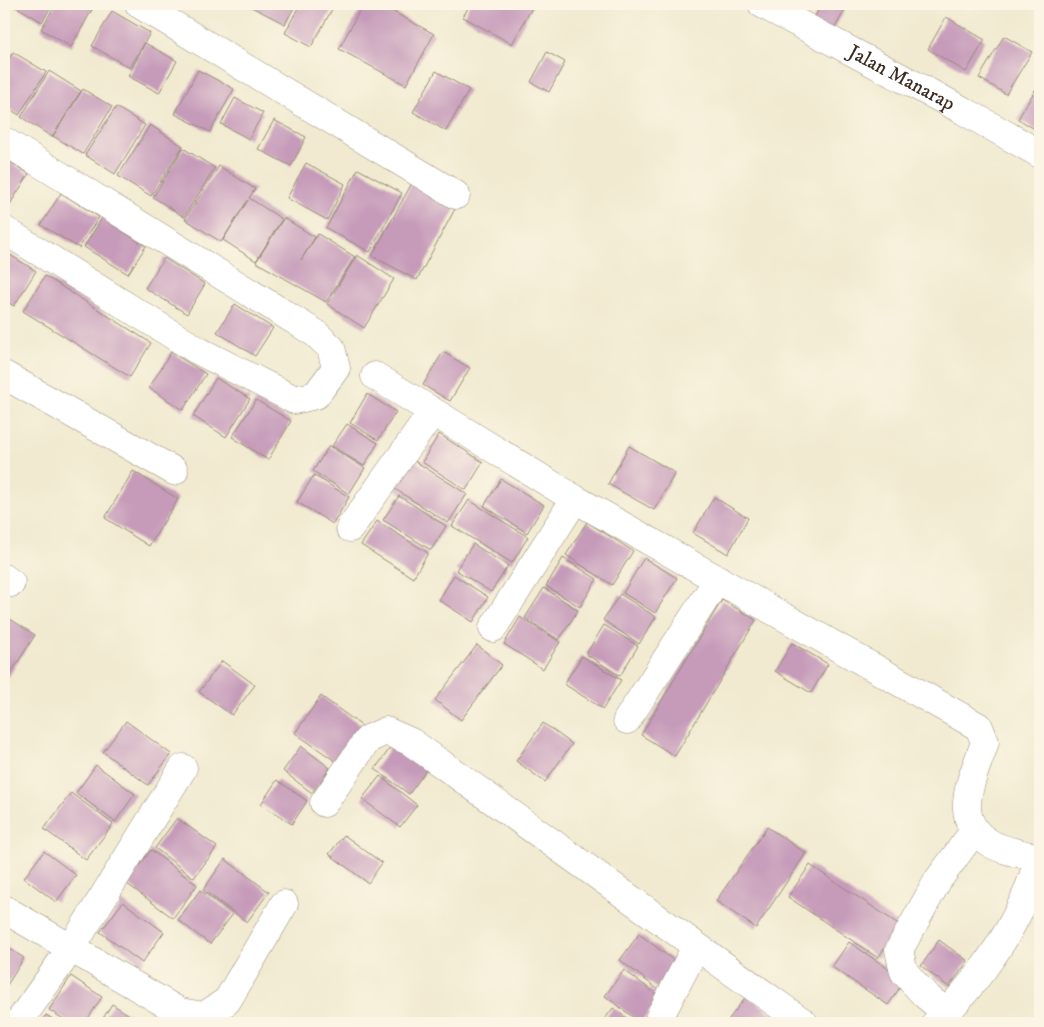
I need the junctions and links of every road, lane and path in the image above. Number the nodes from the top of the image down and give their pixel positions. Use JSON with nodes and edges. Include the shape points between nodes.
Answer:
{"nodes":[{"id":1,"x":138,"y":4,"type":"edge"},
{"id":2,"x":762,"y":4,"type":"edge"},
{"id":3,"x":4,"y":141,"type":"edge"},
{"id":4,"x":1040,"y":154,"type":"edge"},
{"id":5,"x":456,"y":195,"type":"dead end"},
{"id":6,"x":4,"y":230,"type":"edge"},
{"id":7,"x":4,"y":374,"type":"edge"},
{"id":8,"x":375,"y":376,"type":"dead end"},
{"id":9,"x":432,"y":413,"type":"junction"},
{"id":10,"x":174,"y":470,"type":"dead end"},
{"id":11,"x":575,"y":499,"type":"junction"},
{"id":12,"x":350,"y":528,"type":"dead end"},
{"id":13,"x":718,"y":579,"type":"junction"},
{"id":14,"x":493,"y":628,"type":"dead end"},
{"id":15,"x":627,"y":720,"type":"dead end"},
{"id":16,"x":183,"y":768,"type":"dead end"},
{"id":17,"x":324,"y":803,"type":"dead end"},
{"id":18,"x":974,"y":831,"type":"junction"},
{"id":19,"x":1040,"y":857,"type":"edge"},
{"id":20,"x":284,"y":904,"type":"dead end"},
{"id":21,"x":4,"y":909,"type":"edge"},
{"id":22,"x":72,"y":947,"type":"junction"},
{"id":23,"x":696,"y":947,"type":"junction"},
{"id":24,"x":941,"y":1018,"type":"edge"},
{"id":25,"x":18,"y":1023,"type":"edge"},
{"id":26,"x":662,"y":1023,"type":"edge"},
{"id":27,"x":804,"y":1023,"type":"edge"}],
"edges":[{"from":1,"to":5,"type":"street"},
{"from":2,"to":4,"type":"street","name":"Jalan Manarap"},
{"from":3,"to":6,"type":"street","via":[[315,333],[331,348],[336,368],[316,395],[295,400],[197,350]]},
{"from":7,"to":10,"type":"street"},
{"from":8,"to":9,"type":"street"},
{"from":9,"to":11,"type":"street"},
{"from":9,"to":12,"type":"street"},
{"from":11,"to":13,"type":"street"},
{"from":11,"to":14,"type":"street"},
{"from":13,"to":15,"type":"street"},
{"from":13,"to":18,"type":"street","via":[[979,727],[985,742],[966,801],[966,812]]},
{"from":16,"to":22,"type":"street"},
{"from":17,"to":23,"type":"street","via":[[368,739],[386,731],[411,742]]},
{"from":18,"to":19,"type":"street","via":[[989,843]]},
{"from":18,"to":24,"type":"street","via":[[938,880],[899,950],[904,972]]},
{"from":19,"to":24,"type":"street","via":[[1024,902],[1006,934],[986,965]]},
{"from":20,"to":22,"type":"street","via":[[227,1001],[204,1016],[180,1012]]},
{"from":21,"to":22,"type":"street"},
{"from":22,"to":25,"type":"street"},
{"from":23,"to":26,"type":"street","via":[[660,1016]]},
{"from":23,"to":27,"type":"street"}]}
